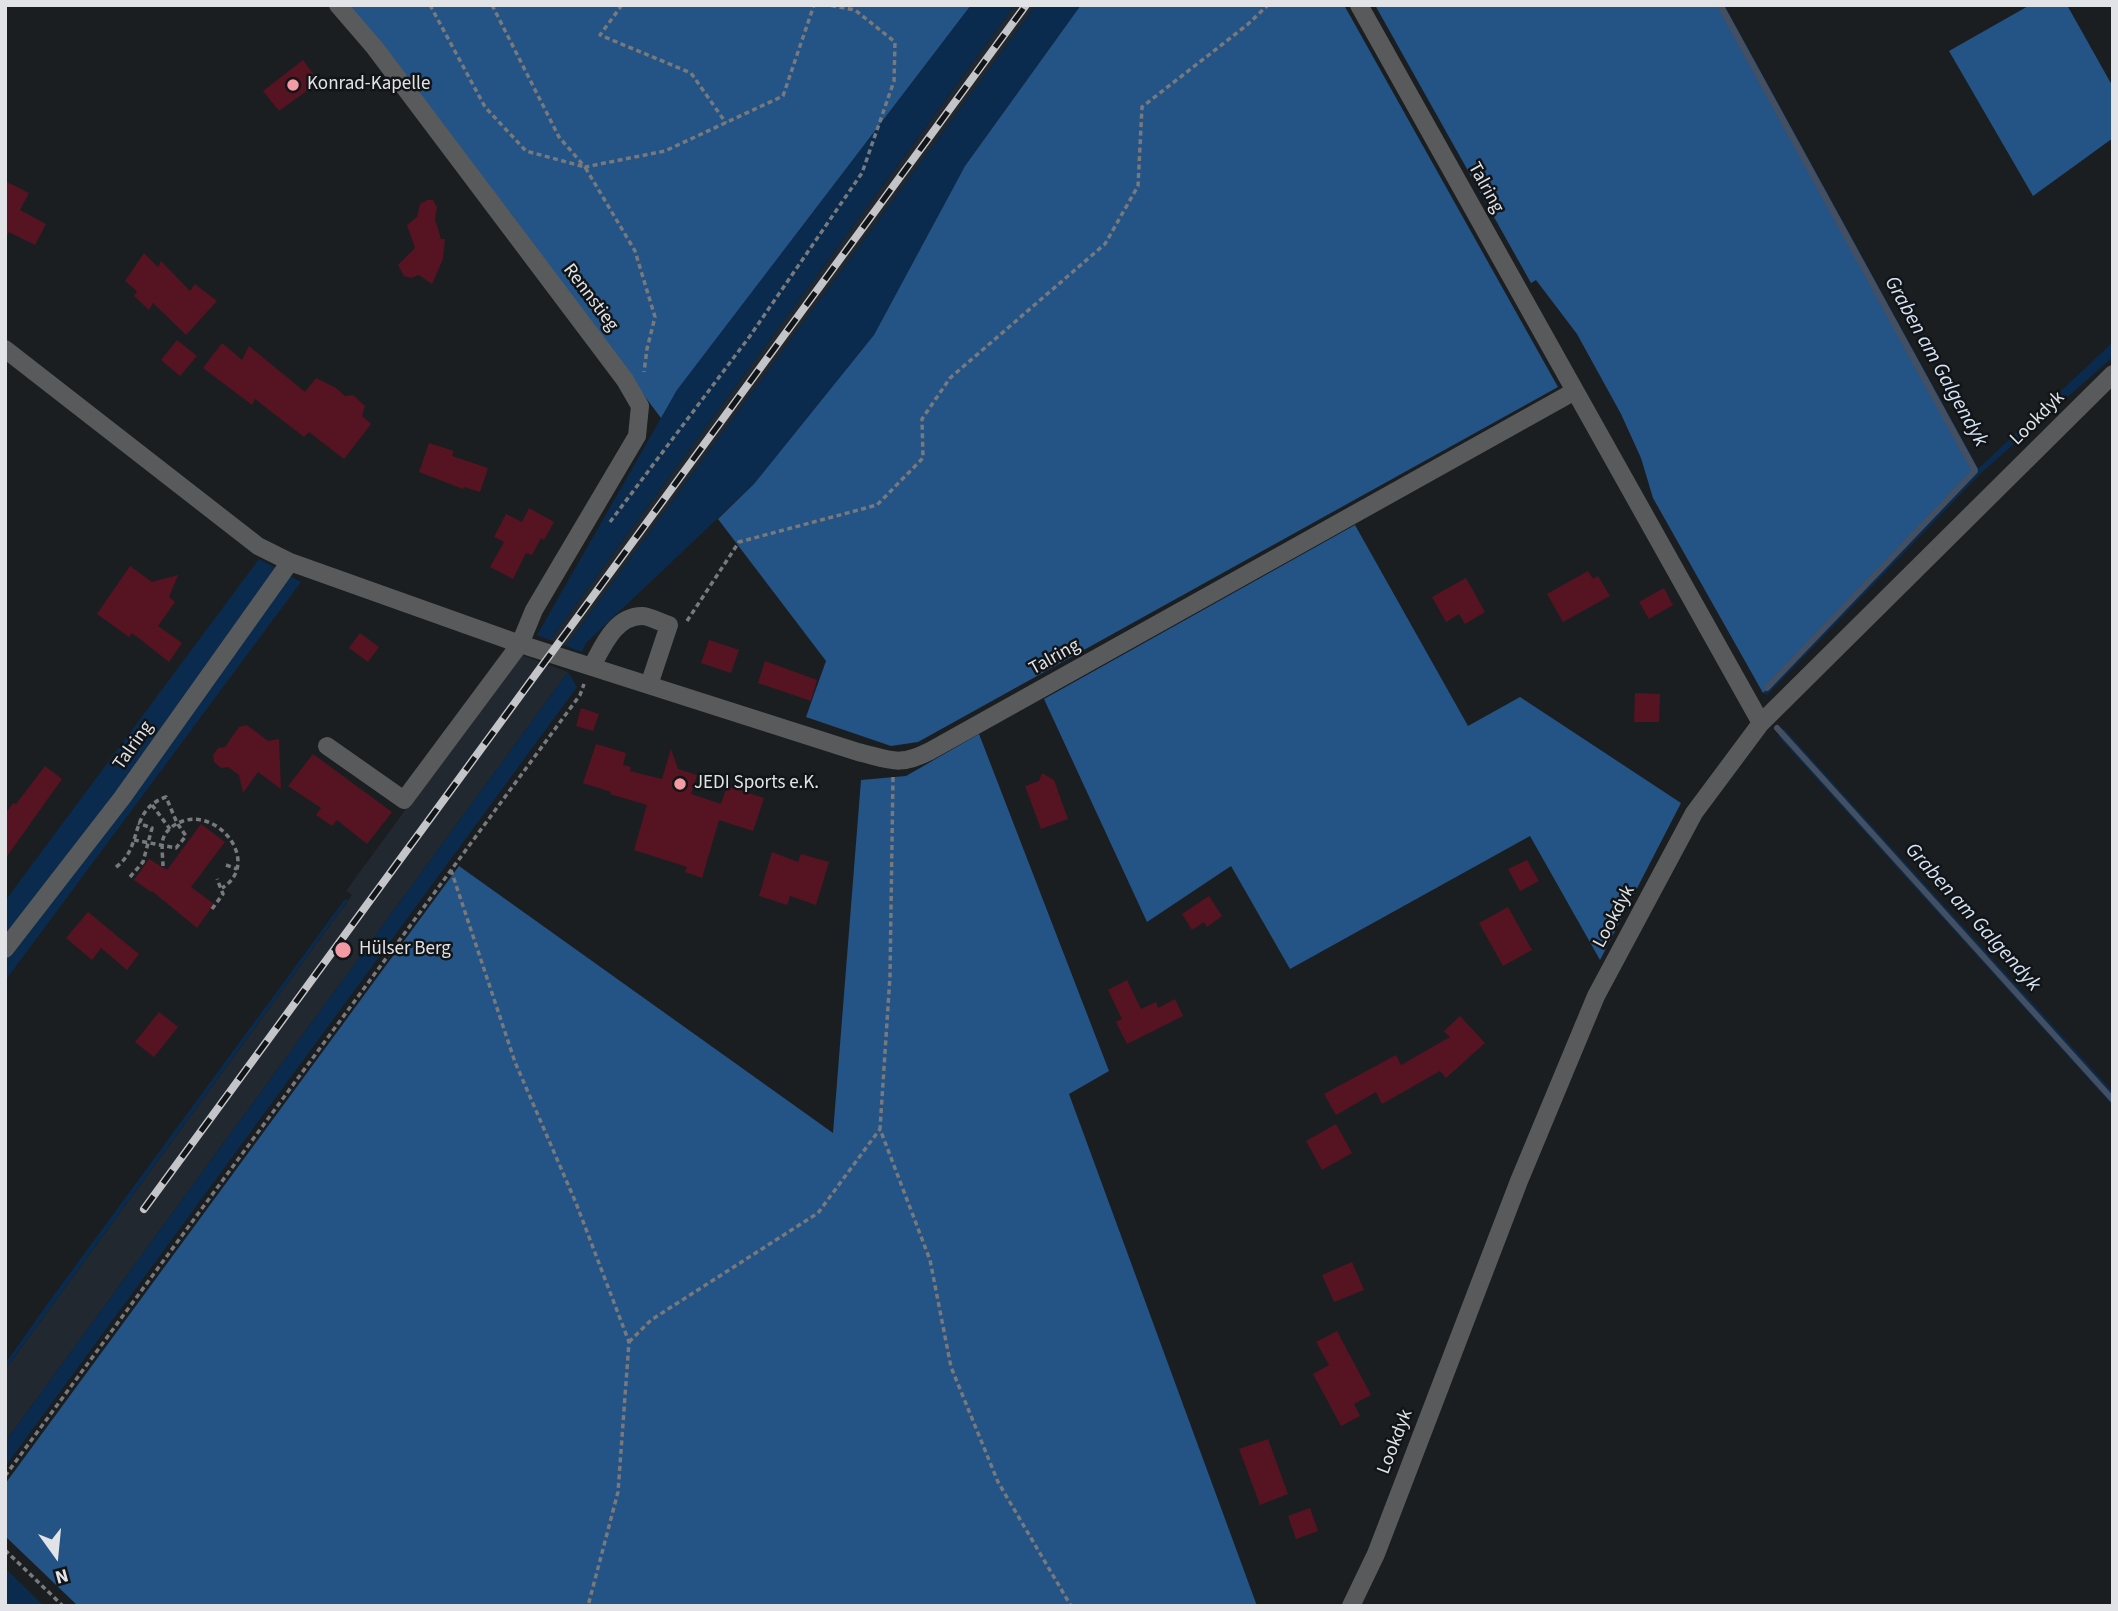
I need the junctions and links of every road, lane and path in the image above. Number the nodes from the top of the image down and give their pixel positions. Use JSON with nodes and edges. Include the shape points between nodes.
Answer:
{"nodes":[{"id":1,"x":338,"y":5,"type":"edge"},
{"id":2,"x":430,"y":5,"type":"edge"},
{"id":3,"x":492,"y":5,"type":"edge"},
{"id":4,"x":622,"y":5,"type":"edge"},
{"id":5,"x":814,"y":5,"type":"edge"},
{"id":6,"x":828,"y":5,"type":"edge"},
{"id":7,"x":1268,"y":5,"type":"edge"},
{"id":8,"x":1359,"y":5,"type":"edge"},
{"id":9,"x":727,"y":124,"type":"junction"},
{"id":10,"x":586,"y":167,"type":"junction"},
{"id":11,"x":5,"y":349,"type":"edge"},
{"id":12,"x":2113,"y":374,"type":"edge"},
{"id":13,"x":1575,"y":391,"type":"junction"},
{"id":14,"x":640,"y":406,"type":"junction"},
{"id":15,"x":605,"y":528,"type":"dead end"},
{"id":16,"x":290,"y":562,"type":"junction"},
{"id":17,"x":669,"y":625,"type":"junction"},
{"id":18,"x":520,"y":644,"type":"junction"},
{"id":19,"x":592,"y":666,"type":"junction"},
{"id":20,"x":649,"y":685,"type":"junction"},
{"id":21,"x":1761,"y":723,"type":"junction"},
{"id":22,"x":327,"y":746,"type":"dead end"},
{"id":23,"x":893,"y":761,"type":"junction"},
{"id":24,"x":152,"y":804,"type":"junction"},
{"id":25,"x":138,"y":823,"type":"junction"},
{"id":26,"x":177,"y":823,"type":"junction"},
{"id":27,"x":170,"y":829,"type":"junction"},
{"id":28,"x":134,"y":840,"type":"junction"},
{"id":29,"x":148,"y":841,"type":"junction"},
{"id":30,"x":162,"y":844,"type":"junction"},
{"id":31,"x":226,"y":865,"type":"dead end"},
{"id":32,"x":163,"y":866,"type":"dead end"},
{"id":33,"x":116,"y":867,"type":"dead end"},
{"id":34,"x":237,"y":869,"type":"junction"},
{"id":35,"x":450,"y":870,"type":"junction"},
{"id":36,"x":130,"y":877,"type":"dead end"},
{"id":37,"x":217,"y":879,"type":"dead end"},
{"id":38,"x":222,"y":888,"type":"junction"},
{"id":39,"x":212,"y":909,"type":"dead end"},
{"id":40,"x":5,"y":949,"type":"edge"},
{"id":41,"x":880,"y":1129,"type":"junction"},
{"id":42,"x":629,"y":1342,"type":"junction"},
{"id":43,"x":5,"y":1476,"type":"edge"},
{"id":44,"x":5,"y":1550,"type":"edge"},
{"id":45,"x":63,"y":1606,"type":"edge"},
{"id":46,"x":588,"y":1606,"type":"edge"},
{"id":47,"x":1071,"y":1606,"type":"edge"},
{"id":48,"x":1351,"y":1606,"type":"edge"}],
"edges":[{"from":1,"to":14,"type":"street","name":"Rennstieg","via":[[392,70]]},
{"from":2,"to":10,"type":"path","via":[[485,107],[526,150]]},
{"from":3,"to":10,"type":"path","via":[[559,137]]},
{"from":4,"to":9,"type":"path","via":[[600,35],[691,73]]},
{"from":5,"to":9,"type":"path","via":[[783,96]]},
{"from":6,"to":15,"type":"path","via":[[855,10],[895,42],[894,81],[862,173],[750,335]]},
{"from":7,"to":17,"type":"path","via":[[1142,107],[1138,186],[1105,244],[950,378],[922,419],[923,458],[877,505],[739,542],[684,626]]},
{"from":8,"to":13,"type":"street","name":"Talring"},
{"from":9,"to":10,"type":"path","via":[[665,152]]},
{"from":10,"to":14,"type":"path","via":[[635,251],[655,317]]},
{"from":11,"to":16,"type":"street","name":"Talring","via":[[258,546]]},
{"from":12,"to":21,"type":"street","name":"Lookdyk"},
{"from":13,"to":21,"type":"street","name":"Talring"},
{"from":13,"to":23,"type":"street","name":"Talring","via":[[930,751],[911,761]]},
{"from":14,"to":18,"type":"street","via":[[637,436],[534,610]]},
{"from":16,"to":18,"type":"street","name":"Talring"},
{"from":16,"to":40,"type":"street","name":"Talring","via":[[122,798]]},
{"from":17,"to":19,"type":"street","via":[[642,616],[624,621],[609,635]]},
{"from":17,"to":20,"type":"street"},
{"from":18,"to":19,"type":"street","name":"Talring"},
{"from":18,"to":22,"type":"street","via":[[404,800]]},
{"from":19,"to":20,"type":"street","name":"Talring"},
{"from":19,"to":35,"type":"path","via":[[580,695]]},
{"from":20,"to":23,"type":"street","name":"Talring"},
{"from":21,"to":48,"type":"street","name":"Lookdyk","via":[[1694,813],[1597,996],[1519,1181],[1376,1554]]},
{"from":23,"to":41,"type":"path","via":[[890,976]]},
{"from":24,"to":25,"type":"path"},
{"from":24,"to":26,"type":"path","via":[[166,797]]},
{"from":24,"to":27,"type":"path"},
{"from":25,"to":28,"type":"path"},
{"from":25,"to":29,"type":"path","via":[[152,828]]},
{"from":26,"to":27,"type":"path"},
{"from":26,"to":30,"type":"path","via":[[186,836],[176,848]]},
{"from":26,"to":34,"type":"path","via":[[195,819],[220,827],[236,847]]},
{"from":27,"to":30,"type":"path"},
{"from":28,"to":29,"type":"path"},
{"from":28,"to":33,"type":"path","via":[[126,859]]},
{"from":29,"to":30,"type":"path"},
{"from":29,"to":36,"type":"path","via":[[143,862]]},
{"from":30,"to":32,"type":"path"},
{"from":31,"to":34,"type":"path"},
{"from":34,"to":38,"type":"path"},
{"from":35,"to":42,"type":"path","via":[[514,1062],[576,1203]]},
{"from":35,"to":43,"type":"path"},
{"from":37,"to":38,"type":"path"},
{"from":38,"to":39,"type":"path"},
{"from":41,"to":42,"type":"path","via":[[818,1213],[651,1320]]},
{"from":41,"to":47,"type":"path","via":[[930,1260],[951,1367],[999,1482]]},
{"from":42,"to":46,"type":"path","via":[[618,1492]]},
{"from":44,"to":45,"type":"path"}]}
